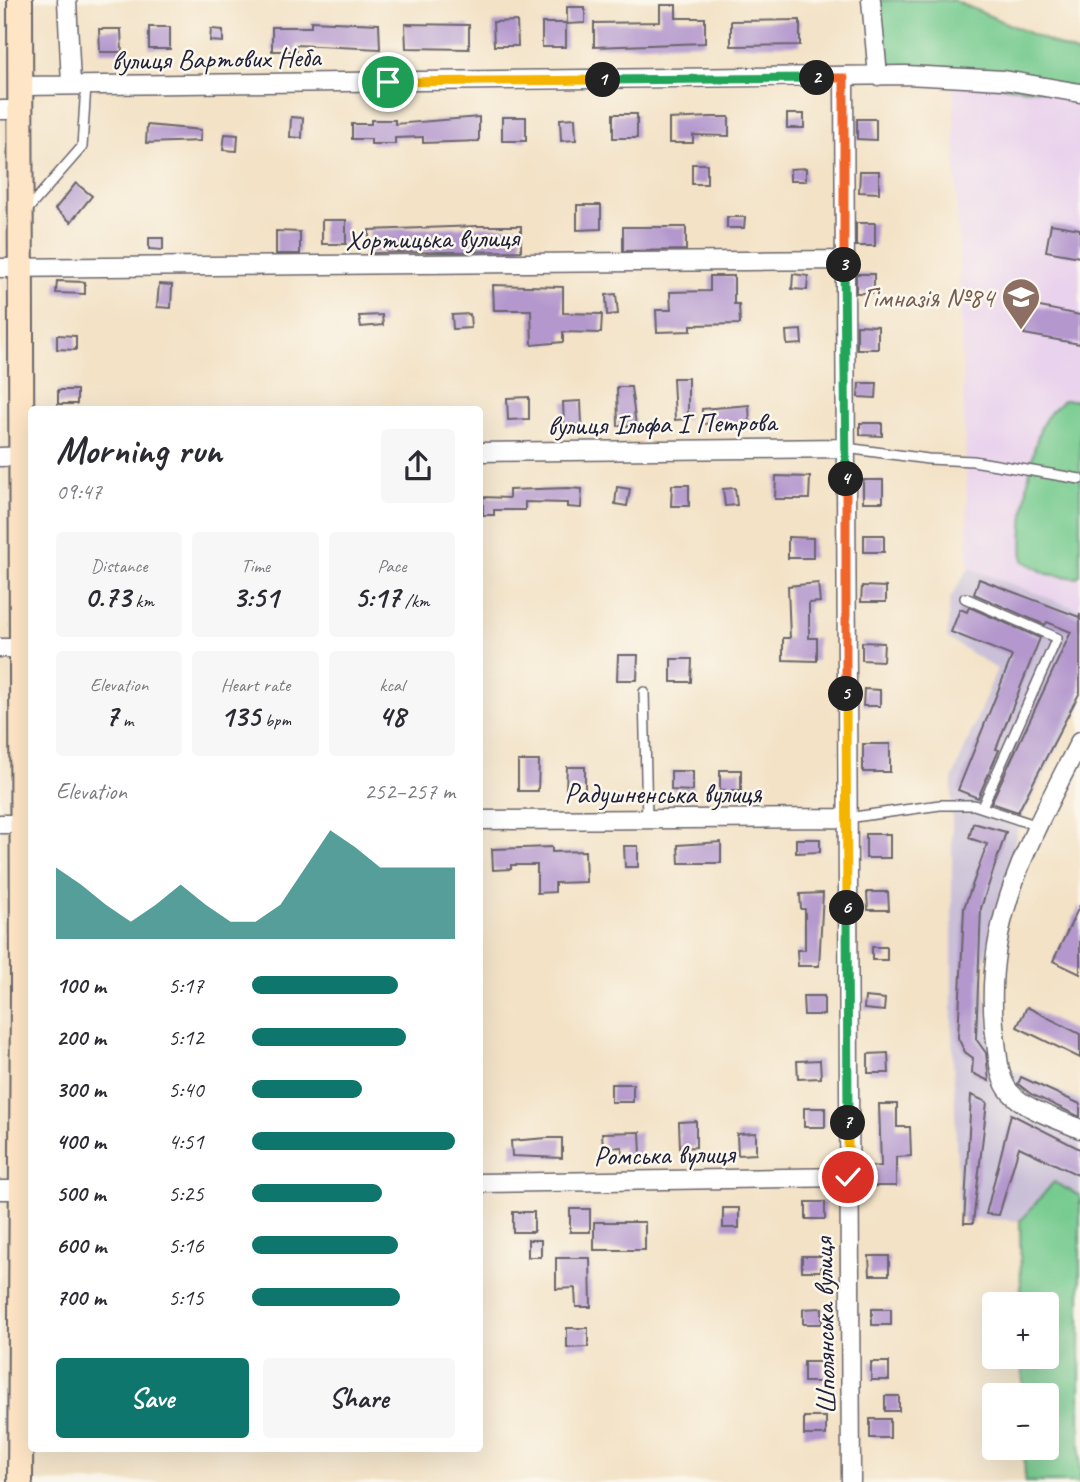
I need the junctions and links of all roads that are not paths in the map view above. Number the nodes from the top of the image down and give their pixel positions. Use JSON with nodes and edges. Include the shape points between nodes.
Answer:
{"nodes":[{"id":1,"x":20,"y":0,"type":"edge"},
{"id":2,"x":67,"y":0,"type":"edge"},
{"id":3,"x":871,"y":0,"type":"edge"},
{"id":4,"x":878,"y":76,"type":"junction"},
{"id":5,"x":844,"y":78,"type":"junction"},
{"id":6,"x":78,"y":85,"type":"junction"},
{"id":7,"x":16,"y":93,"type":"edge"},
{"id":8,"x":1080,"y":93,"type":"edge"},
{"id":9,"x":20,"y":217,"type":"junction"},
{"id":10,"x":844,"y":260,"type":"junction"},
{"id":11,"x":10,"y":268,"type":"edge"},
{"id":12,"x":846,"y":448,"type":"junction"},
{"id":13,"x":483,"y":452,"type":"edge"},
{"id":14,"x":17,"y":456,"type":"edge"},
{"id":15,"x":1080,"y":479,"type":"edge"},
{"id":16,"x":965,"y":598,"type":"dead end"},
{"id":17,"x":11,"y":648,"type":"edge"},
{"id":18,"x":644,"y":692,"type":"dead end"},
{"id":19,"x":1080,"y":741,"type":"edge"},
{"id":20,"x":982,"y":807,"type":"junction"},
{"id":21,"x":847,"y":818,"type":"junction"},
{"id":22,"x":647,"y":819,"type":"junction"},
{"id":23,"x":483,"y":820,"type":"edge"},
{"id":24,"x":18,"y":824,"type":"edge"},
{"id":25,"x":1035,"y":825,"type":"junction"},
{"id":26,"x":1080,"y":1129,"type":"edge"},
{"id":27,"x":848,"y":1177,"type":"junction"},
{"id":28,"x":483,"y":1183,"type":"edge"},
{"id":29,"x":18,"y":1190,"type":"edge"},
{"id":30,"x":20,"y":1482,"type":"edge"},
{"id":31,"x":851,"y":1482,"type":"edge"}],
"edges":[{"from":1,"to":7,"type":"street"},
{"from":2,"to":6,"type":"street"},
{"from":3,"to":4,"type":"street"},
{"from":4,"to":5,"type":"street","name":"вулиця Вартових Неба"},
{"from":4,"to":8,"type":"street","name":"вулиця Вартових Неба","via":[[1004,80]]},
{"from":5,"to":6,"type":"street","name":"вулиця Вартових Неба"},
{"from":5,"to":10,"type":"street","name":"Шполянська вулиця"},
{"from":6,"to":7,"type":"street","name":"вулиця Вартових Неба"},
{"from":6,"to":9,"type":"lane","via":[[82,147]]},
{"from":7,"to":9,"type":"street"},
{"from":9,"to":11,"type":"street"},
{"from":10,"to":11,"type":"street","name":"Хортицька вулиця"},
{"from":10,"to":12,"type":"street","name":"Шполянська вулиця"},
{"from":11,"to":14,"type":"street"},
{"from":12,"to":13,"type":"street","name":"вулиця Ільфа І Петрова"},
{"from":12,"to":15,"type":"lane","via":[[985,462]]},
{"from":12,"to":21,"type":"street","name":"Шполянська вулиця"},
{"from":14,"to":17,"type":"street"},
{"from":16,"to":20,"type":"lane","via":[[1057,638]]},
{"from":17,"to":24,"type":"street"},
{"from":18,"to":22,"type":"lane"},
{"from":19,"to":25,"type":"street"},
{"from":20,"to":21,"type":"lane","via":[[940,805]]},
{"from":20,"to":25,"type":"lane"},
{"from":21,"to":22,"type":"street","name":"Радушненська вулиця"},
{"from":21,"to":27,"type":"street","name":"Шполянська вулиця"},
{"from":22,"to":23,"type":"street","name":"Радушненська вулиця"},
{"from":24,"to":29,"type":"street"},
{"from":25,"to":26,"type":"street","via":[[1001,917],[993,976],[997,1046],[1003,1083],[1011,1094]]},
{"from":27,"to":28,"type":"street","name":"Ромська вулиця"},
{"from":27,"to":31,"type":"street","name":"Шполянська вулиця"},
{"from":29,"to":30,"type":"street"}]}
